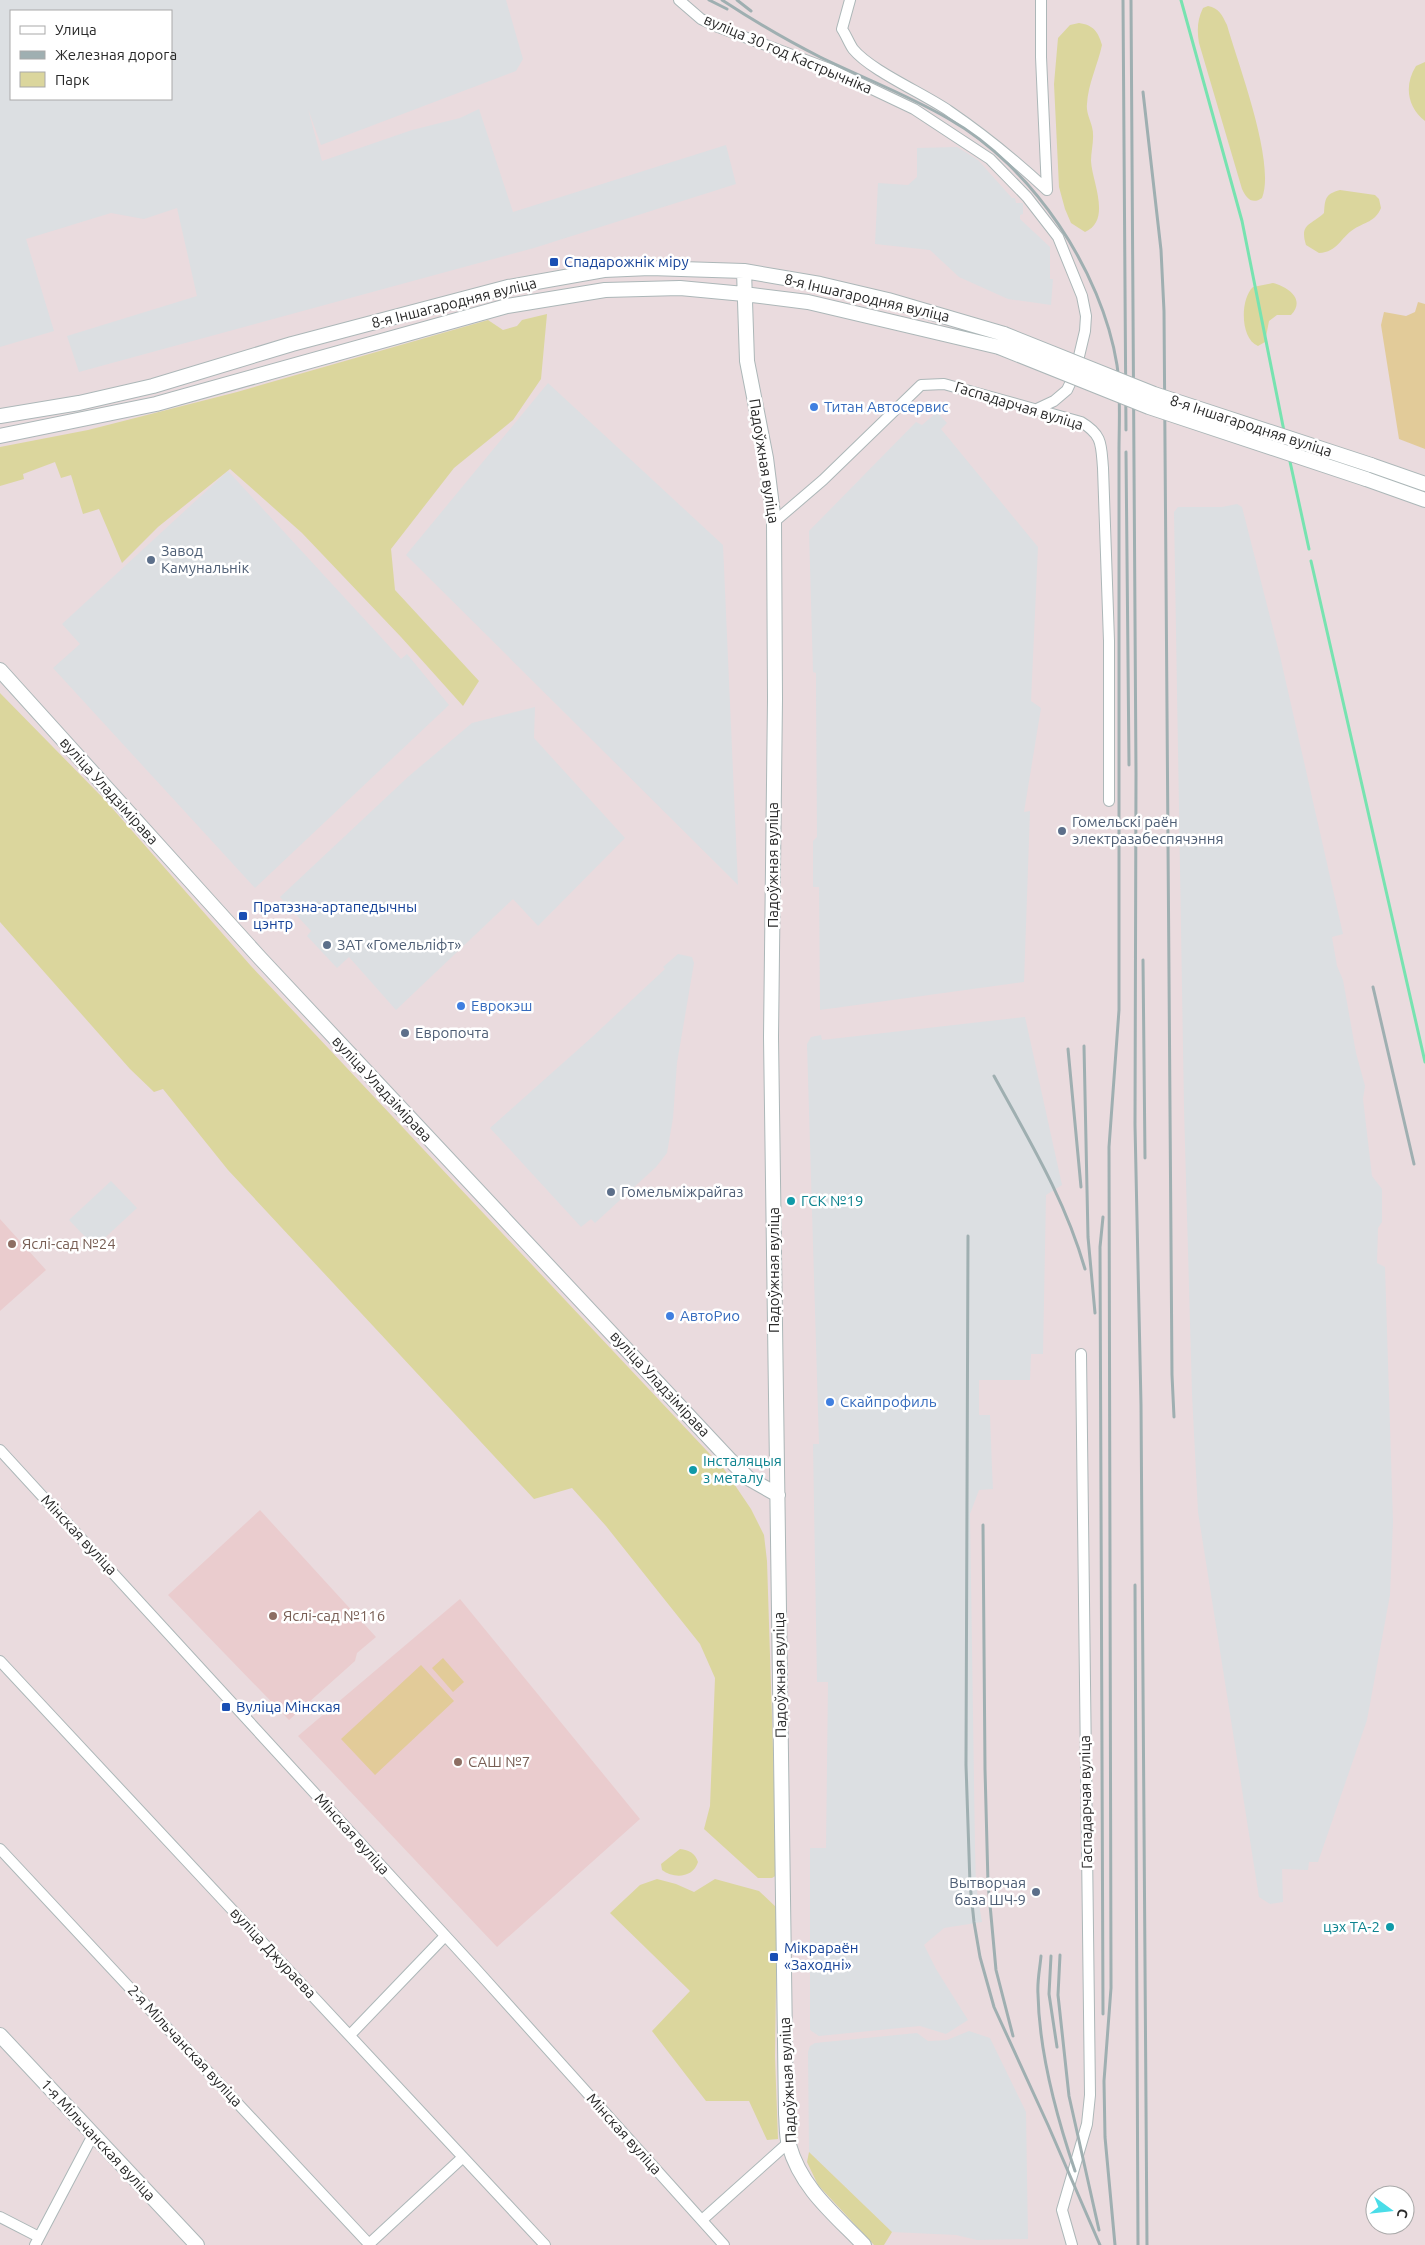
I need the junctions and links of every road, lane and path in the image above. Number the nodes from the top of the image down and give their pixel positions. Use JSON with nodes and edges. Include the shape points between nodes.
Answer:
{"nodes":[{"id":1,"x":679,"y":0,"type":"edge"},
{"id":2,"x":850,"y":0,"type":"edge"},
{"id":3,"x":1041,"y":0,"type":"edge"},
{"id":4,"x":744,"y":271,"type":"junction"},
{"id":5,"x":744,"y":294,"type":"junction"},
{"id":6,"x":1001,"y":340,"type":"junction"},
{"id":7,"x":1037,"y":409,"type":"junction"},
{"id":8,"x":0,"y":416,"type":"edge"},
{"id":9,"x":0,"y":436,"type":"edge"},
{"id":10,"x":1425,"y":484,"type":"edge"},
{"id":11,"x":1425,"y":500,"type":"edge"},
{"id":12,"x":774,"y":522,"type":"junction"},
{"id":13,"x":0,"y":670,"type":"edge"},
{"id":14,"x":1109,"y":801,"type":"dead end"},
{"id":15,"x":1081,"y":1354,"type":"dead end"},
{"id":16,"x":0,"y":1450,"type":"edge"},
{"id":17,"x":778,"y":1495,"type":"junction"},
{"id":18,"x":1,"y":1663,"type":"edge"},
{"id":19,"x":0,"y":1849,"type":"edge"},
{"id":20,"x":445,"y":1936,"type":"junction"},
{"id":21,"x":350,"y":2035,"type":"junction"},
{"id":22,"x":0,"y":2036,"type":"edge"},
{"id":23,"x":94,"y":2135,"type":"junction"},
{"id":24,"x":788,"y":2143,"type":"junction"},
{"id":25,"x":462,"y":2158,"type":"junction"},
{"id":26,"x":0,"y":2217,"type":"edge"},
{"id":27,"x":702,"y":2220,"type":"junction"},
{"id":28,"x":37,"y":2241,"type":"edge"},
{"id":29,"x":194,"y":2244,"type":"edge"},
{"id":30,"x":369,"y":2244,"type":"edge"},
{"id":31,"x":545,"y":2245,"type":"edge"},
{"id":32,"x":724,"y":2245,"type":"edge"},
{"id":33,"x":864,"y":2245,"type":"edge"},
{"id":34,"x":1072,"y":2245,"type":"edge"}],
"edges":[{"from":1,"to":7,"type":"street","name":"вуліца 30 год Кастрычніка","via":[[701,19],[718,27],[832,70],[914,109],[990,159],[1027,197],[1058,236],[1082,296],[1086,316],[1075,373],[1067,390]]},
{"from":2,"to":3,"type":"street","via":[[842,28],[853,49],[877,68],[980,133],[1047,190],[1040,57]]},
{"from":4,"to":5,"type":"main road","name":"Падоўжная вуліца"},
{"from":4,"to":6,"type":"main road","name":"8-я Іншагародняя вуліца","via":[[839,288],[948,316]]},
{"from":4,"to":8,"type":"main road","name":"8-я Іншагародняя вуліца","via":[[604,270],[508,287],[292,344],[153,386]]},
{"from":5,"to":6,"type":"main road","name":"8-я Іншагародняя вуліца","via":[[808,302]]},
{"from":5,"to":9,"type":"main road","name":"8-я Іншагародняя вуліца","via":[[646,288],[605,290],[525,302],[156,404]]},
{"from":5,"to":12,"type":"main road","name":"Падоўжная вуліца","via":[[747,361],[766,458]]},
{"from":6,"to":10,"type":"main road","name":"8-я Іншагародняя вуліца","bridge":true},
{"from":6,"to":11,"type":"main road","name":"8-я Іншагародняя вуліца","bridge":true,"via":[[1149,407]]},
{"from":7,"to":12,"type":"street","name":"Гаспадарчая вуліца","via":[[944,384],[921,385],[817,486]]},
{"from":7,"to":14,"type":"street","name":"Гаспадарчая вуліца","via":[[1081,422],[1094,430],[1100,441],[1109,641]]},
{"from":12,"to":17,"type":"main road","name":"Падоўжная вуліца","via":[[771,1037]]},
{"from":13,"to":17,"type":"main road","name":"вуліца Уладзімірава","via":[[260,958],[730,1460],[748,1478]]},
{"from":15,"to":34,"type":"street","name":"Гаспадарчая вуліца","via":[[1090,2095],[1087,2124],[1062,2210]]},
{"from":16,"to":20,"type":"street","name":"Мінская вуліца"},
{"from":17,"to":24,"type":"main road","name":"Падоўжная вуліца","via":[[784,2049]]},
{"from":18,"to":21,"type":"street","name":"вуліца Джураева"},
{"from":19,"to":30,"type":"street","name":"2-я Мільчанская вуліца"},
{"from":20,"to":21,"type":"street"},
{"from":20,"to":27,"type":"street","name":"Мінская вуліца"},
{"from":21,"to":25,"type":"street","name":"вуліца Джураева"},
{"from":22,"to":23,"type":"main road","name":"1-я Мільчанская вуліца"},
{"from":23,"to":28,"type":"street"},
{"from":23,"to":29,"type":"main road","name":"1-я Мільчанская вуліца"},
{"from":24,"to":27,"type":"street"},
{"from":24,"to":33,"type":"main road","name":"Падоўжная вуліца","via":[[810,2190]]},
{"from":25,"to":30,"type":"street"},
{"from":25,"to":31,"type":"street","name":"вуліца Джураева"},
{"from":26,"to":28,"type":"street"},
{"from":27,"to":32,"type":"street","name":"Мінская вуліца"}]}
